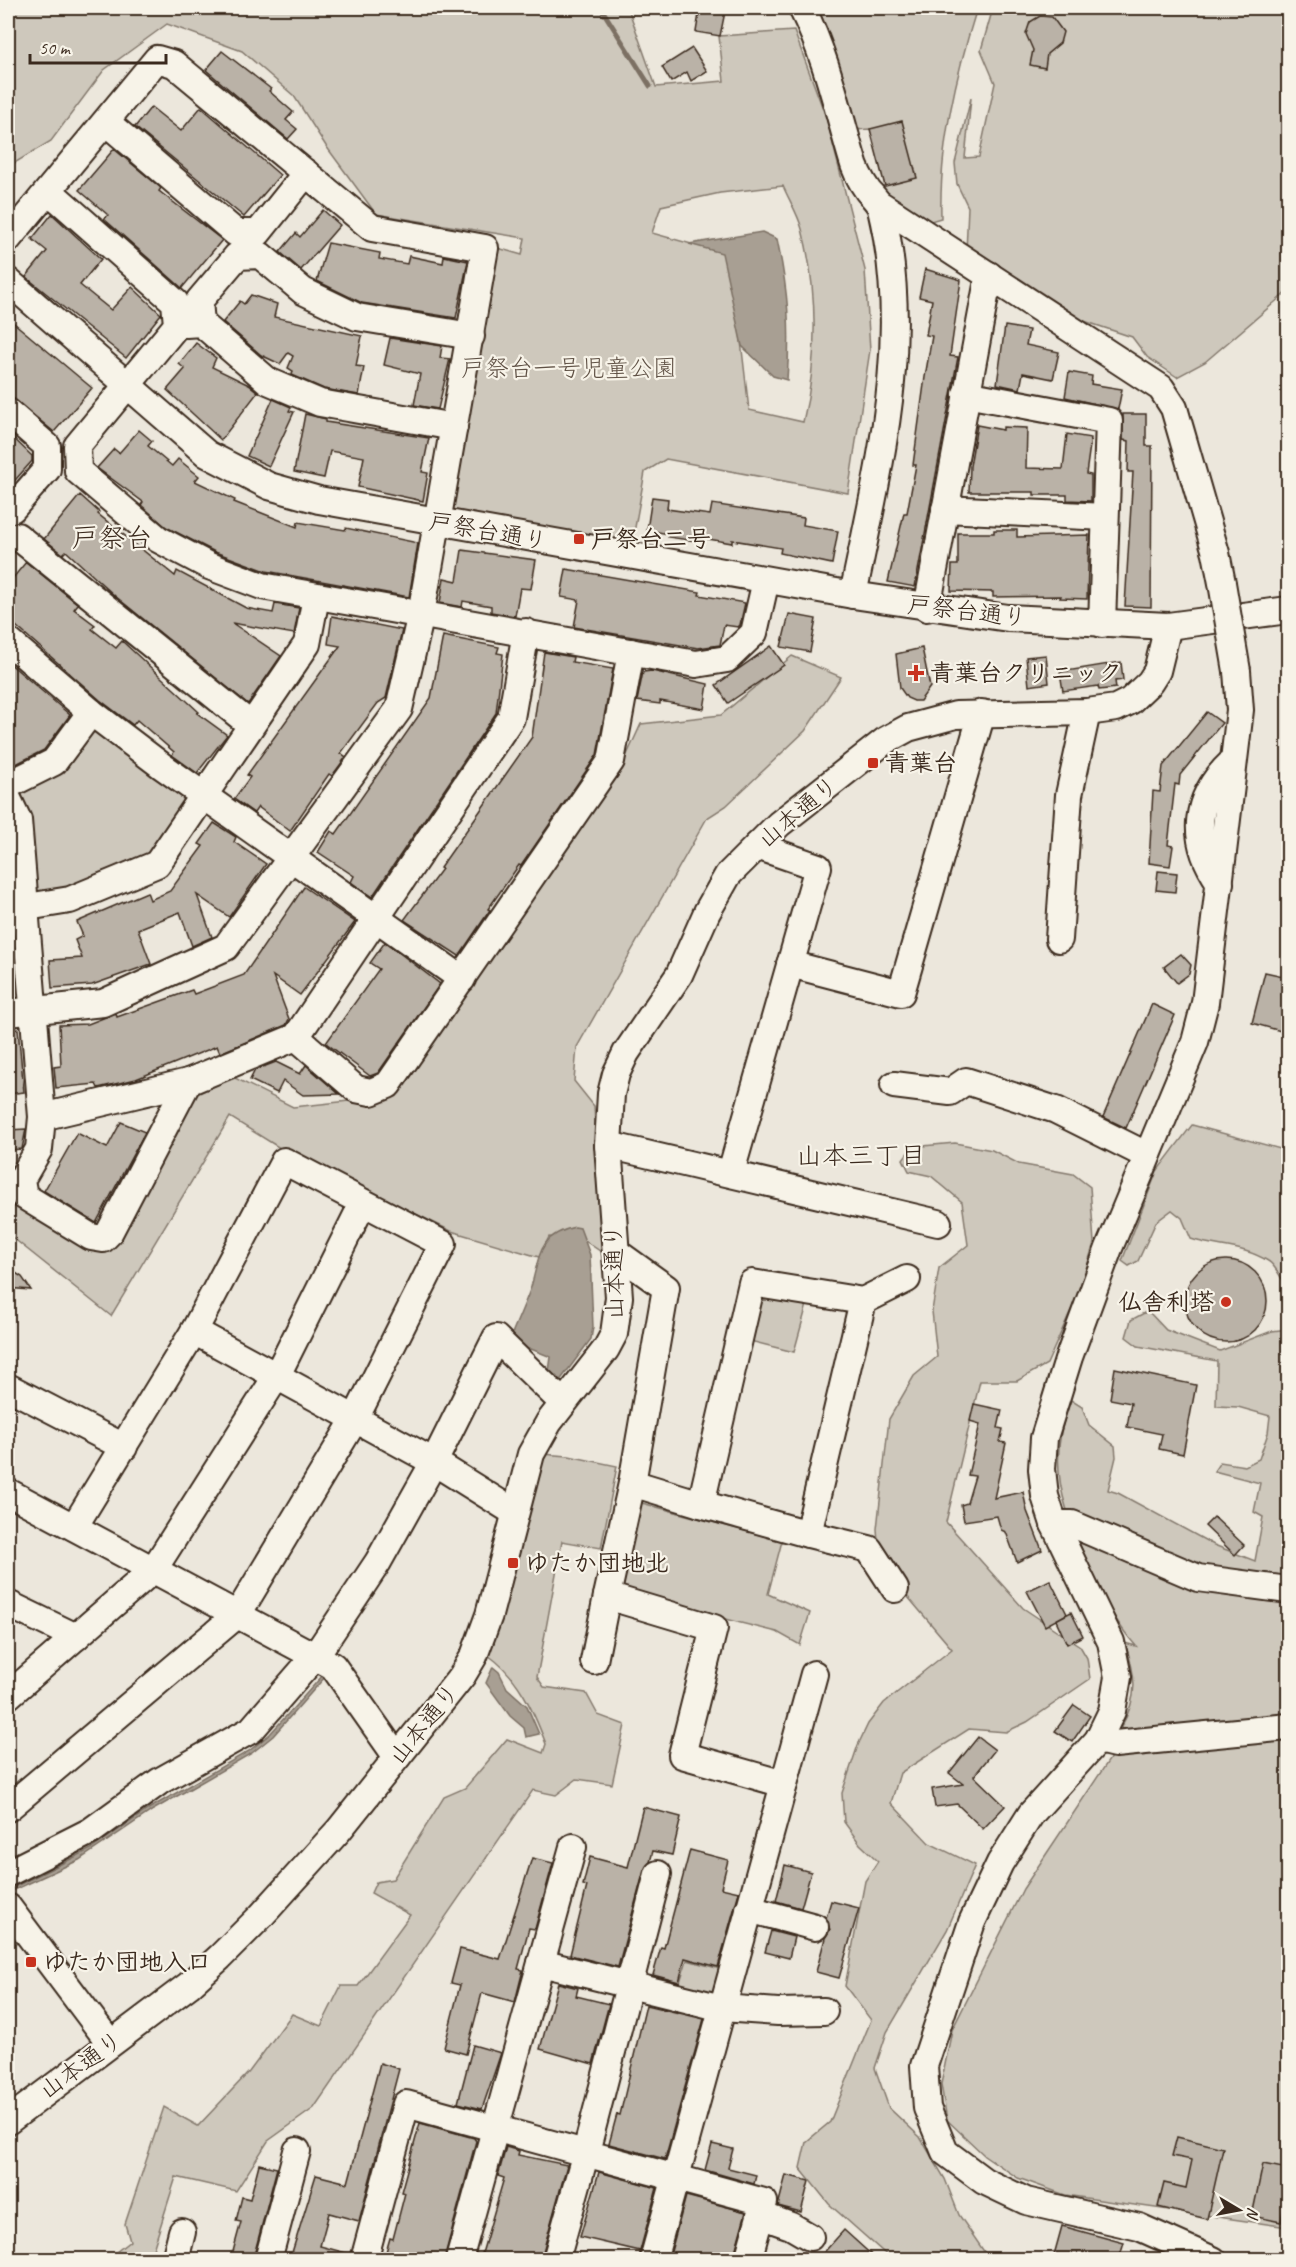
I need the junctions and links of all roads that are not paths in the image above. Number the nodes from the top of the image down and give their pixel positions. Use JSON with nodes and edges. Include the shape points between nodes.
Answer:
{"nodes":[{"id":1,"x":802,"y":8,"type":"edge"},
{"id":2,"x":106,"y":122,"type":"junction"},
{"id":3,"x":306,"y":173,"type":"junction"},
{"id":4,"x":49,"y":191,"type":"junction"},
{"id":5,"x":880,"y":205,"type":"junction"},
{"id":6,"x":8,"y":239,"type":"edge"},
{"id":7,"x":247,"y":245,"type":"junction"},
{"id":8,"x":989,"y":275,"type":"junction"},
{"id":9,"x":8,"y":281,"type":"edge"},
{"id":10,"x":188,"y":313,"type":"junction"},
{"id":11,"x":471,"y":336,"type":"junction"},
{"id":12,"x":128,"y":385,"type":"junction"},
{"id":13,"x":966,"y":394,"type":"junction"},
{"id":14,"x":8,"y":412,"type":"edge"},
{"id":15,"x":454,"y":427,"type":"junction"},
{"id":16,"x":47,"y":458,"type":"junction"},
{"id":17,"x":77,"y":458,"type":"junction"},
{"id":18,"x":945,"y":509,"type":"junction"},
{"id":19,"x":8,"y":510,"type":"edge"},
{"id":20,"x":1105,"y":517,"type":"junction"},
{"id":21,"x":437,"y":523,"type":"junction"},
{"id":22,"x":8,"y":535,"type":"edge"},
{"id":23,"x":766,"y":580,"type":"junction"},
{"id":24,"x":854,"y":595,"type":"junction"},
{"id":25,"x":316,"y":597,"type":"junction"},
{"id":26,"x":927,"y":608,"type":"junction"},
{"id":27,"x":1288,"y":610,"type":"edge"},
{"id":28,"x":421,"y":614,"type":"junction"},
{"id":29,"x":1102,"y":624,"type":"junction"},
{"id":30,"x":1168,"y":626,"type":"junction"},
{"id":31,"x":526,"y":632,"type":"junction"},
{"id":32,"x":8,"y":641,"type":"edge"},
{"id":33,"x":631,"y":652,"type":"junction"},
{"id":34,"x":91,"y":712,"type":"junction"},
{"id":35,"x":1087,"y":712,"type":"junction"},
{"id":36,"x":982,"y":713,"type":"junction"},
{"id":37,"x":251,"y":725,"type":"junction"},
{"id":38,"x":8,"y":785,"type":"edge"},
{"id":39,"x":204,"y":796,"type":"junction"},
{"id":40,"x":8,"y":799,"type":"edge"},
{"id":41,"x":757,"y":846,"type":"junction"},
{"id":42,"x":291,"y":857,"type":"junction"},
{"id":43,"x":27,"y":907,"type":"junction"},
{"id":44,"x":376,"y":918,"type":"junction"},
{"id":45,"x":1059,"y":939,"type":"dead end"},
{"id":46,"x":790,"y":964,"type":"junction"},
{"id":47,"x":462,"y":979,"type":"junction"},
{"id":48,"x":33,"y":1011,"type":"junction"},
{"id":49,"x":8,"y":1013,"type":"edge"},
{"id":50,"x":296,"y":1037,"type":"junction"},
{"id":51,"x":188,"y":1082,"type":"junction"},
{"id":52,"x":894,"y":1085,"type":"dead end"},
{"id":53,"x":42,"y":1117,"type":"junction"},
{"id":54,"x":608,"y":1145,"type":"junction"},
{"id":55,"x":1146,"y":1155,"type":"junction"},
{"id":56,"x":731,"y":1172,"type":"junction"},
{"id":57,"x":363,"y":1203,"type":"junction"},
{"id":58,"x":938,"y":1223,"type":"dead end"},
{"id":59,"x":616,"y":1252,"type":"junction"},
{"id":60,"x":907,"y":1279,"type":"dead end"},
{"id":61,"x":863,"y":1301,"type":"junction"},
{"id":62,"x":194,"y":1330,"type":"junction"},
{"id":63,"x":276,"y":1377,"type":"junction"},
{"id":64,"x":8,"y":1388,"type":"edge"},
{"id":65,"x":563,"y":1403,"type":"junction"},
{"id":66,"x":355,"y":1419,"type":"junction"},
{"id":67,"x":124,"y":1447,"type":"junction"},
{"id":68,"x":434,"y":1462,"type":"junction"},
{"id":69,"x":633,"y":1484,"type":"junction"},
{"id":70,"x":8,"y":1492,"type":"edge"},
{"id":71,"x":700,"y":1504,"type":"junction"},
{"id":72,"x":514,"y":1512,"type":"junction"},
{"id":73,"x":1054,"y":1524,"type":"junction"},
{"id":74,"x":74,"y":1527,"type":"junction"},
{"id":75,"x":808,"y":1534,"type":"junction"},
{"id":76,"x":154,"y":1569,"type":"junction"},
{"id":77,"x":895,"y":1589,"type":"dead end"},
{"id":78,"x":1288,"y":1590,"type":"edge"},
{"id":79,"x":606,"y":1596,"type":"junction"},
{"id":80,"x":8,"y":1604,"type":"edge"},
{"id":81,"x":238,"y":1614,"type":"junction"},
{"id":82,"x":76,"y":1637,"type":"junction"},
{"id":83,"x":316,"y":1655,"type":"junction"},
{"id":84,"x":594,"y":1661,"type":"dead end"},
{"id":85,"x":813,"y":1674,"type":"dead end"},
{"id":86,"x":8,"y":1696,"type":"edge"},
{"id":87,"x":1288,"y":1727,"type":"edge"},
{"id":88,"x":1098,"y":1740,"type":"junction"},
{"id":89,"x":397,"y":1756,"type":"junction"},
{"id":90,"x":784,"y":1784,"type":"junction"},
{"id":91,"x":8,"y":1808,"type":"edge"},
{"id":92,"x":573,"y":1847,"type":"dead end"},
{"id":93,"x":8,"y":1873,"type":"edge"},
{"id":94,"x":658,"y":1874,"type":"dead end"},
{"id":95,"x":8,"y":1907,"type":"edge"},
{"id":96,"x":749,"y":1909,"type":"junction"},
{"id":97,"x":815,"y":1927,"type":"dead end"},
{"id":98,"x":541,"y":1963,"type":"junction"},
{"id":99,"x":630,"y":1985,"type":"junction"},
{"id":100,"x":722,"y":2008,"type":"junction"},
{"id":101,"x":824,"y":2011,"type":"dead end"},
{"id":102,"x":110,"y":2043,"type":"junction"},
{"id":103,"x":8,"y":2121,"type":"edge"},
{"id":104,"x":495,"y":2128,"type":"junction"},
{"id":105,"x":297,"y":2151,"type":"dead end"},
{"id":106,"x":586,"y":2152,"type":"junction"},
{"id":107,"x":676,"y":2176,"type":"junction"},
{"id":108,"x":760,"y":2215,"type":"junction"},
{"id":109,"x":182,"y":2232,"type":"dead end"},
{"id":110,"x":810,"y":2237,"type":"dead end"},
{"id":111,"x":175,"y":2259,"type":"edge"},
{"id":112,"x":268,"y":2259,"type":"edge"},
{"id":113,"x":364,"y":2259,"type":"edge"},
{"id":114,"x":459,"y":2259,"type":"edge"},
{"id":115,"x":556,"y":2259,"type":"edge"},
{"id":116,"x":652,"y":2259,"type":"edge"},
{"id":117,"x":748,"y":2259,"type":"edge"},
{"id":118,"x":1213,"y":2259,"type":"edge"}],
"edges":[{"from":1,"to":5,"type":"street","via":[[837,100],[852,160]]},
{"from":2,"to":3,"type":"street","via":[[157,59],[174,64]]},
{"from":2,"to":4,"type":"street"},
{"from":2,"to":7,"type":"street"},
{"from":3,"to":7,"type":"street"},
{"from":3,"to":11,"type":"street","via":[[372,228],[485,248]]},
{"from":4,"to":6,"type":"street"},
{"from":4,"to":10,"type":"street"},
{"from":5,"to":8,"type":"street"},
{"from":5,"to":24,"type":"street","via":[[893,270],[895,346],[879,463]]},
{"from":7,"to":10,"type":"street"},
{"from":7,"to":11,"type":"street","via":[[303,291],[357,317]]},
{"from":8,"to":13,"type":"street"},
{"from":8,"to":55,"type":"street","bridge":true,"via":[[1161,388],[1174,408],[1222,583],[1240,710],[1205,1003],[1195,1042]]},
{"from":9,"to":12,"type":"street","name":"戸祭台通り"},
{"from":10,"to":12,"type":"street"},
{"from":10,"to":15,"type":"street","via":[[268,381],[320,403]]},
{"from":11,"to":15,"type":"street"},
{"from":12,"to":17,"type":"street","via":[[77,446]]},
{"from":12,"to":21,"type":"street","name":"戸祭台通り","via":[[207,454],[269,486],[341,506]]},
{"from":13,"to":18,"type":"street"},
{"from":13,"to":20,"type":"street","via":[[1109,421]]},
{"from":14,"to":16,"type":"street","via":[[47,446]]},
{"from":15,"to":21,"type":"street"},
{"from":16,"to":17,"type":"street"},
{"from":16,"to":19,"type":"street","via":[[47,469]]},
{"from":17,"to":25,"type":"street","via":[[78,471],[158,539],[209,566],[262,586]]},
{"from":18,"to":20,"type":"street"},
{"from":18,"to":26,"type":"street"},
{"from":20,"to":29,"type":"street"},
{"from":21,"to":23,"type":"street","name":"戸祭台通り"},
{"from":21,"to":28,"type":"street"},
{"from":22,"to":37,"type":"street","via":[[17,536]]},
{"from":23,"to":24,"type":"street","name":"戸祭台通り"},
{"from":23,"to":33,"type":"street","via":[[754,633],[727,659],[696,664]]},
{"from":24,"to":26,"type":"street","name":"戸祭台通り"},
{"from":25,"to":28,"type":"street"},
{"from":25,"to":37,"type":"street","via":[[308,644]]},
{"from":26,"to":29,"type":"street","name":"戸祭台通り"},
{"from":27,"to":30,"type":"street","name":"戸祭台通り"},
{"from":28,"to":31,"type":"street"},
{"from":28,"to":42,"type":"street","via":[[399,709]]},
{"from":29,"to":30,"type":"street","name":"戸祭台通り"},
{"from":30,"to":35,"type":"street","name":"山本通り","via":[[1161,661],[1150,682],[1116,708]]},
{"from":31,"to":33,"type":"street"},
{"from":31,"to":44,"type":"street","via":[[511,718]]},
{"from":32,"to":34,"type":"street"},
{"from":33,"to":47,"type":"street","via":[[611,761]]},
{"from":34,"to":38,"type":"street","via":[[54,762]]},
{"from":34,"to":39,"type":"street"},
{"from":35,"to":36,"type":"street","name":"山本通り"},
{"from":35,"to":45,"type":"street","via":[[1069,795]]},
{"from":36,"to":41,"type":"street","name":"山本通り","via":[[932,720],[886,740],[779,824]]},
{"from":36,"to":46,"type":"street","via":[[901,993]]},
{"from":37,"to":39,"type":"street"},
{"from":39,"to":42,"type":"street"},
{"from":39,"to":43,"type":"street","via":[[157,864],[70,900]]},
{"from":40,"to":43,"type":"street","via":[[18,820]]},
{"from":41,"to":46,"type":"street","via":[[818,867]]},
{"from":41,"to":54,"type":"street","name":"山本通り","via":[[728,875],[706,912],[679,975],[626,1053],[610,1094]]},
{"from":42,"to":44,"type":"street"},
{"from":42,"to":48,"type":"street","via":[[226,947],[103,1003]]},
{"from":43,"to":48,"type":"street"},
{"from":44,"to":47,"type":"street"},
{"from":44,"to":50,"type":"street"},
{"from":46,"to":56,"type":"street"},
{"from":47,"to":50,"type":"street","via":[[388,1085],[371,1092],[356,1089]]},
{"from":48,"to":49,"type":"street"},
{"from":48,"to":53,"type":"street"},
{"from":50,"to":51,"type":"street"},
{"from":51,"to":53,"type":"street"},
{"from":51,"to":53,"type":"street","via":[[103,1239],[91,1237],[24,1196],[21,1180],[39,1149]]},
{"from":52,"to":55,"type":"street","via":[[950,1092],[966,1081],[1056,1110]]},
{"from":54,"to":56,"type":"street"},
{"from":54,"to":59,"type":"street","name":"山本通り"},
{"from":55,"to":73,"type":"street","via":[[1069,1357],[1047,1428],[1042,1469]]},
{"from":56,"to":58,"type":"street"},
{"from":57,"to":62,"type":"street","via":[[284,1161]]},
{"from":57,"to":63,"type":"street"},
{"from":57,"to":66,"type":"street","via":[[443,1244]]},
{"from":59,"to":65,"type":"street","name":"山本通り","via":[[618,1297],[614,1334]]},
{"from":59,"to":69,"type":"street","via":[[666,1288]]},
{"from":60,"to":61,"type":"street"},
{"from":61,"to":71,"type":"street","via":[[752,1283]]},
{"from":61,"to":75,"type":"street"},
{"from":62,"to":63,"type":"street"},
{"from":62,"to":67,"type":"street"},
{"from":63,"to":66,"type":"street"},
{"from":63,"to":76,"type":"street"},
{"from":64,"to":67,"type":"street"},
{"from":65,"to":68,"type":"street","via":[[496,1338]]},
{"from":65,"to":72,"type":"street","name":"山本通り","via":[[531,1454]]},
{"from":66,"to":68,"type":"street"},
{"from":66,"to":81,"type":"street"},
{"from":67,"to":74,"type":"street"},
{"from":68,"to":72,"type":"street"},
{"from":68,"to":83,"type":"street","via":[[378,1562]]},
{"from":69,"to":71,"type":"street"},
{"from":69,"to":79,"type":"street"},
{"from":70,"to":74,"type":"street"},
{"from":71,"to":75,"type":"street"},
{"from":72,"to":89,"type":"street","name":"山本通り","via":[[489,1615],[474,1656],[454,1688]]},
{"from":73,"to":78,"type":"street","via":[[1072,1524],[1198,1578]]},
{"from":73,"to":88,"type":"street","via":[[1111,1642],[1118,1677],[1112,1711]]},
{"from":74,"to":76,"type":"street"},
{"from":75,"to":77,"type":"street","via":[[869,1549]]},
{"from":76,"to":81,"type":"street"},
{"from":76,"to":82,"type":"street"},
{"from":79,"to":84,"type":"street"},
{"from":79,"to":90,"type":"street","via":[[714,1628],[682,1755]]},
{"from":80,"to":82,"type":"street"},
{"from":81,"to":83,"type":"street"},
{"from":81,"to":91,"type":"street"},
{"from":82,"to":86,"type":"street"},
{"from":83,"to":89,"type":"street","via":[[333,1666]]},
{"from":83,"to":93,"type":"street","via":[[251,1730],[160,1781],[91,1832]]},
{"from":85,"to":90,"type":"street"},
{"from":87,"to":88,"type":"street","via":[[1115,1744]]},
{"from":88,"to":118,"type":"street","via":[[1031,1814],[999,1863],[972,1922],[924,2066],[927,2108],[945,2152],[984,2181],[1026,2201],[1139,2227]]},
{"from":89,"to":102,"type":"street","name":"山本通り","via":[[339,1830],[261,1916],[189,1985]]},
{"from":90,"to":96,"type":"street"},
{"from":92,"to":98,"type":"street"},
{"from":94,"to":99,"type":"street"},
{"from":95,"to":102,"type":"street"},
{"from":96,"to":97,"type":"street"},
{"from":96,"to":100,"type":"street"},
{"from":98,"to":99,"type":"street"},
{"from":98,"to":104,"type":"street"},
{"from":99,"to":100,"type":"street"},
{"from":99,"to":106,"type":"street"},
{"from":100,"to":101,"type":"street"},
{"from":100,"to":107,"type":"street"},
{"from":102,"to":103,"type":"street","name":"山本通り"},
{"from":104,"to":106,"type":"street"},
{"from":104,"to":113,"type":"street","via":[[406,2104]]},
{"from":104,"to":114,"type":"street"},
{"from":105,"to":112,"type":"street"},
{"from":106,"to":107,"type":"street"},
{"from":106,"to":115,"type":"street"},
{"from":107,"to":108,"type":"street","via":[[764,2202]]},
{"from":107,"to":116,"type":"street"},
{"from":108,"to":110,"type":"street"},
{"from":108,"to":117,"type":"street"},
{"from":109,"to":111,"type":"street"}]}
